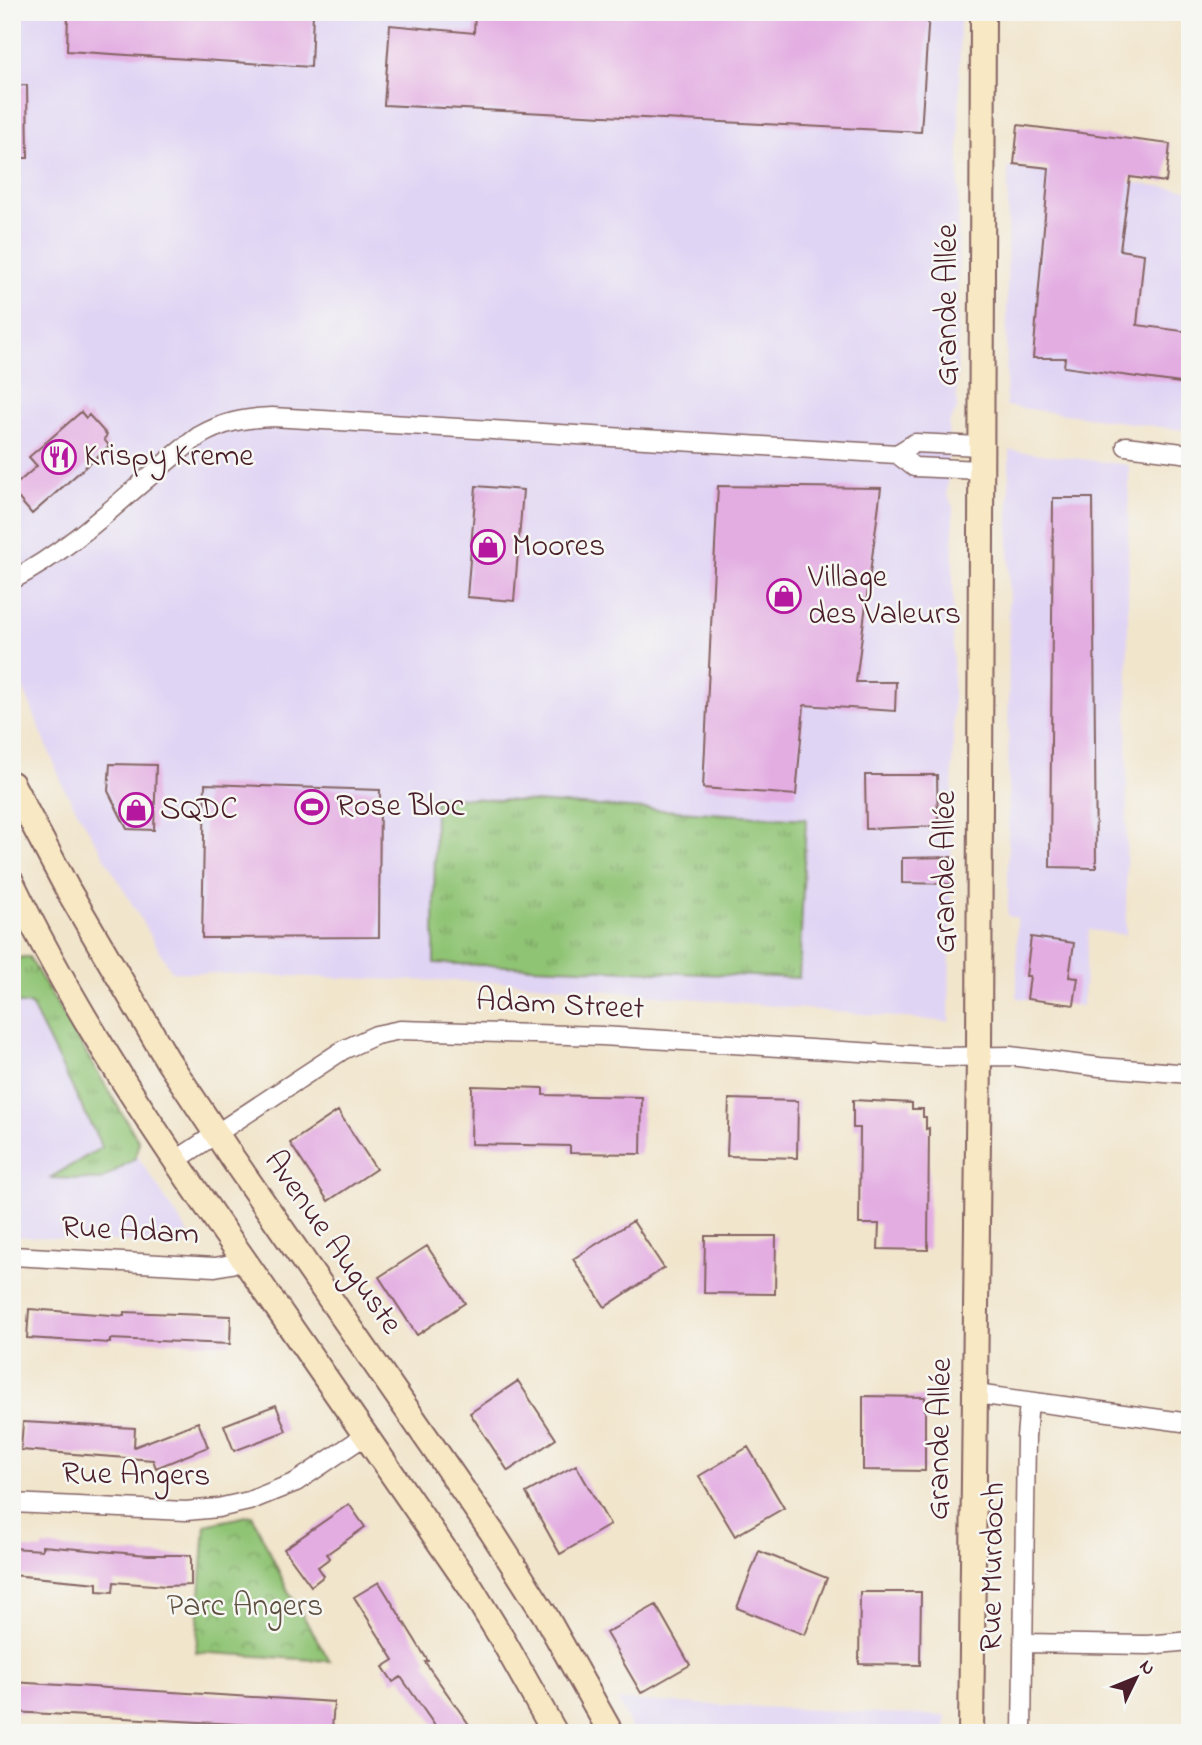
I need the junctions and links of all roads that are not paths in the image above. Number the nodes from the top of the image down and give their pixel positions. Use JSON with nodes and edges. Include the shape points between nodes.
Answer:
{"nodes":[{"id":1,"x":983,"y":12,"type":"edge"},
{"id":2,"x":1126,"y":446,"type":"dead end"},
{"id":3,"x":1190,"y":454,"type":"edge"},
{"id":4,"x":980,"y":458,"type":"junction"},
{"id":5,"x":12,"y":580,"type":"edge"},
{"id":6,"x":12,"y":784,"type":"edge"},
{"id":7,"x":12,"y":883,"type":"edge"},
{"id":8,"x":979,"y":1055,"type":"junction"},
{"id":9,"x":1190,"y":1074,"type":"edge"},
{"id":10,"x":216,"y":1134,"type":"junction"},
{"id":11,"x":175,"y":1161,"type":"junction"},
{"id":12,"x":12,"y":1256,"type":"edge"},
{"id":13,"x":243,"y":1259,"type":"junction"},
{"id":14,"x":976,"y":1394,"type":"junction"},
{"id":15,"x":1029,"y":1402,"type":"junction"},
{"id":16,"x":1190,"y":1423,"type":"edge"},
{"id":17,"x":366,"y":1435,"type":"junction"},
{"id":18,"x":12,"y":1503,"type":"edge"},
{"id":19,"x":1190,"y":1641,"type":"edge"},
{"id":20,"x":1023,"y":1643,"type":"junction"},
{"id":21,"x":555,"y":1733,"type":"edge"},
{"id":22,"x":611,"y":1733,"type":"edge"},
{"id":23,"x":971,"y":1733,"type":"edge"},
{"id":24,"x":1022,"y":1733,"type":"edge"}],
"edges":[{"from":1,"to":4,"type":"main road","name":"Grande Allée"},
{"from":2,"to":3,"type":"street"},
{"from":4,"to":5,"type":"street","via":[[914,467],[897,454],[272,417],[242,419],[199,436],[76,540]]},
{"from":4,"to":8,"type":"main road","name":"Grande Allée"},
{"from":6,"to":10,"type":"main road","name":"Avenue Auguste","via":[[105,954]]},
{"from":7,"to":11,"type":"main road","via":[[81,1011]]},
{"from":8,"to":9,"type":"street","name":"Adam Street"},
{"from":8,"to":10,"type":"street","name":"Adam Street","via":[[941,1057],[602,1036],[400,1030],[343,1050]]},
{"from":8,"to":14,"type":"main road","name":"Grande Allée"},
{"from":10,"to":11,"type":"street","name":"Adam Street"},
{"from":10,"to":22,"type":"main road","name":"Avenue Auguste","via":[[492,1532]]},
{"from":11,"to":13,"type":"main road"},
{"from":12,"to":13,"type":"street","name":"Rue Adam","via":[[215,1267]]},
{"from":13,"to":17,"type":"main road"},
{"from":14,"to":15,"type":"street"},
{"from":14,"to":23,"type":"main road","name":"Grande Allée"},
{"from":15,"to":16,"type":"street"},
{"from":15,"to":20,"type":"street","name":"Rue Murdoch"},
{"from":17,"to":18,"type":"street","name":"Rue Angers","via":[[296,1482],[225,1507],[186,1511]]},
{"from":17,"to":21,"type":"main road","via":[[486,1612]]},
{"from":19,"to":20,"type":"street"},
{"from":20,"to":24,"type":"street","name":"Rue Murdoch"}]}
